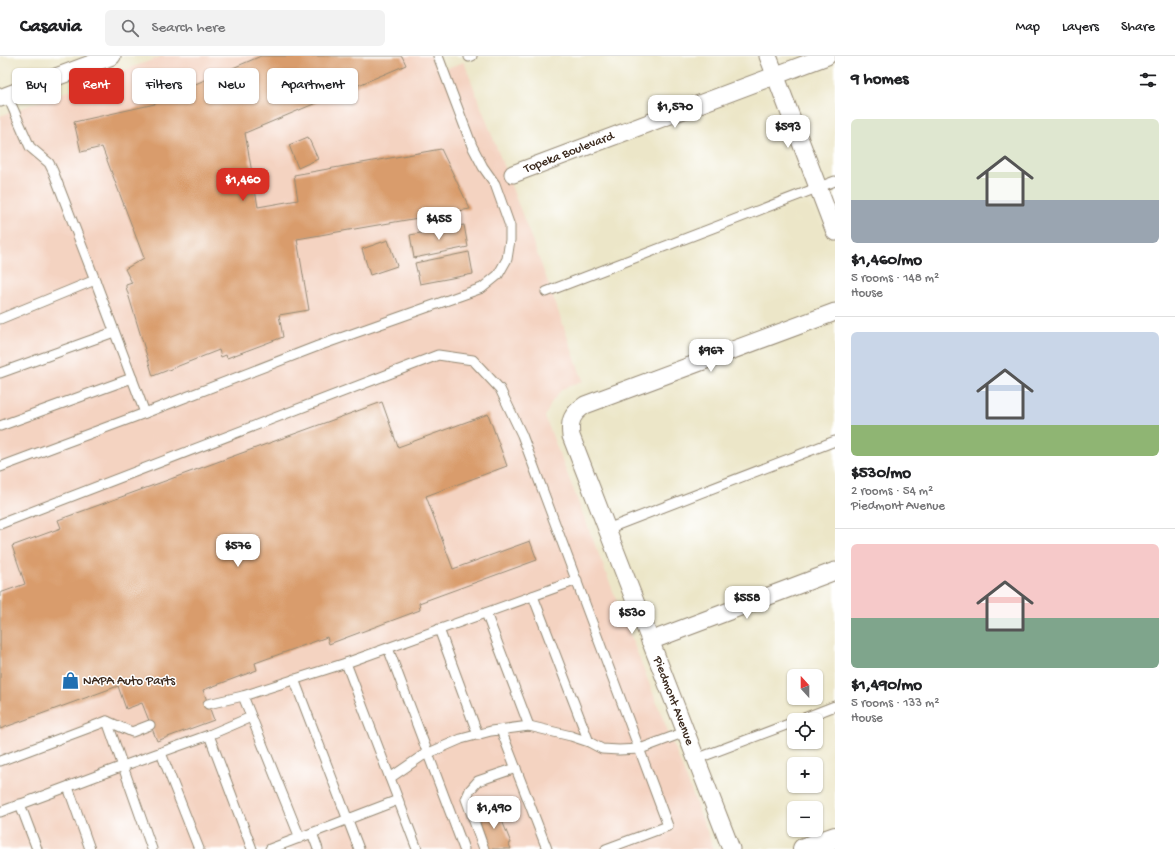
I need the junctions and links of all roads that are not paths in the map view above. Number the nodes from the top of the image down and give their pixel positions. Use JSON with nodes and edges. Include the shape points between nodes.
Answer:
{"nodes":[{"id":1,"x":112,"y":56,"type":"edge"},
{"id":2,"x":438,"y":56,"type":"edge"},
{"id":3,"x":768,"y":56,"type":"edge"},
{"id":4,"x":827,"y":56,"type":"edge"},
{"id":5,"x":775,"y":76,"type":"junction"},
{"id":6,"x":3,"y":96,"type":"edge"},
{"id":7,"x":513,"y":174,"type":"dead end"},
{"id":8,"x":835,"y":181,"type":"edge"},
{"id":9,"x":818,"y":187,"type":"junction"},
{"id":10,"x":835,"y":232,"type":"edge"},
{"id":11,"x":95,"y":280,"type":"junction"},
{"id":12,"x":546,"y":292,"type":"dead end"},
{"id":13,"x":835,"y":312,"type":"edge"},
{"id":14,"x":0,"y":319,"type":"edge"},
{"id":15,"x":114,"y":332,"type":"junction"},
{"id":16,"x":0,"y":373,"type":"edge"},
{"id":17,"x":132,"y":378,"type":"junction"},
{"id":18,"x":145,"y":413,"type":"junction"},
{"id":19,"x":0,"y":426,"type":"edge"},
{"id":20,"x":835,"y":441,"type":"edge"},
{"id":21,"x":0,"y":467,"type":"edge"},
{"id":22,"x":0,"y":524,"type":"edge"},
{"id":23,"x":607,"y":529,"type":"junction"},
{"id":24,"x":835,"y":571,"type":"edge"},
{"id":25,"x":577,"y":580,"type":"junction"},
{"id":26,"x":533,"y":596,"type":"junction"},
{"id":27,"x":486,"y":613,"type":"junction"},
{"id":28,"x":440,"y":629,"type":"junction"},
{"id":29,"x":650,"y":641,"type":"junction"},
{"id":30,"x":388,"y":648,"type":"junction"},
{"id":31,"x":346,"y":663,"type":"junction"},
{"id":32,"x":294,"y":680,"type":"junction"},
{"id":33,"x":243,"y":696,"type":"junction"},
{"id":34,"x":208,"y":704,"type":"dead end"},
{"id":35,"x":835,"y":706,"type":"edge"},
{"id":36,"x":817,"y":713,"type":"edge"},
{"id":37,"x":251,"y":717,"type":"junction"},
{"id":38,"x":106,"y":721,"type":"junction"},
{"id":39,"x":150,"y":725,"type":"dead end"},
{"id":40,"x":787,"y":725,"type":"edge"},
{"id":41,"x":529,"y":726,"type":"junction"},
{"id":42,"x":501,"y":730,"type":"junction"},
{"id":43,"x":685,"y":732,"type":"junction"},
{"id":44,"x":478,"y":735,"type":"junction"},
{"id":45,"x":210,"y":736,"type":"junction"},
{"id":46,"x":589,"y":742,"type":"junction"},
{"id":47,"x":640,"y":748,"type":"junction"},
{"id":48,"x":161,"y":753,"type":"junction"},
{"id":49,"x":429,"y":754,"type":"junction"},
{"id":50,"x":696,"y":759,"type":"junction"},
{"id":51,"x":0,"y":761,"type":"edge"},
{"id":52,"x":123,"y":766,"type":"junction"},
{"id":53,"x":516,"y":768,"type":"junction"},
{"id":54,"x":390,"y":778,"type":"junction"},
{"id":55,"x":68,"y":787,"type":"junction"},
{"id":56,"x":398,"y":800,"type":"junction"},
{"id":57,"x":20,"y":804,"type":"junction"},
{"id":58,"x":0,"y":812,"type":"edge"},
{"id":59,"x":348,"y":820,"type":"junction"},
{"id":60,"x":312,"y":833,"type":"junction"},
{"id":61,"x":300,"y":838,"type":"junction"},
{"id":62,"x":835,"y":838,"type":"edge"},
{"id":63,"x":37,"y":849,"type":"edge"},
{"id":64,"x":90,"y":849,"type":"edge"},
{"id":65,"x":152,"y":849,"type":"edge"},
{"id":66,"x":199,"y":849,"type":"edge"},
{"id":67,"x":252,"y":849,"type":"edge"},
{"id":68,"x":270,"y":849,"type":"edge"},
{"id":69,"x":318,"y":849,"type":"edge"},
{"id":70,"x":359,"y":849,"type":"edge"},
{"id":71,"x":417,"y":849,"type":"edge"},
{"id":72,"x":464,"y":849,"type":"edge"},
{"id":73,"x":484,"y":849,"type":"edge"},
{"id":74,"x":547,"y":849,"type":"edge"},
{"id":75,"x":606,"y":849,"type":"edge"},
{"id":76,"x":731,"y":849,"type":"edge"},
{"id":77,"x":804,"y":849,"type":"edge"}],
"edges":[{"from":1,"to":6,"type":"street"},
{"from":2,"to":18,"type":"lane","via":[[472,146],[495,184],[510,226],[507,259],[498,275],[482,288],[318,346]]},
{"from":3,"to":5,"type":"street"},
{"from":4,"to":5,"type":"street","name":"Topeka Boulevard"},
{"from":5,"to":7,"type":"street","name":"Topeka Boulevard"},
{"from":5,"to":9,"type":"street"},
{"from":6,"to":11,"type":"lane","via":[[30,147],[49,163],[53,171]]},
{"from":8,"to":9,"type":"lane"},
{"from":9,"to":10,"type":"street"},
{"from":9,"to":12,"type":"lane"},
{"from":11,"to":14,"type":"lane"},
{"from":11,"to":15,"type":"lane"},
{"from":13,"to":23,"type":"street","name":"Piedmont Avenue","via":[[585,405],[576,412],[570,425],[571,436]]},
{"from":15,"to":16,"type":"lane"},
{"from":15,"to":17,"type":"lane"},
{"from":17,"to":18,"type":"lane"},
{"from":17,"to":19,"type":"lane"},
{"from":18,"to":21,"type":"lane"},
{"from":20,"to":23,"type":"lane"},
{"from":22,"to":25,"type":"lane","via":[[438,354],[473,360],[500,389],[522,435]]},
{"from":23,"to":29,"type":"street","name":"Piedmont Avenue"},
{"from":24,"to":29,"type":"street"},
{"from":25,"to":26,"type":"lane"},
{"from":25,"to":47,"type":"lane"},
{"from":26,"to":27,"type":"lane"},
{"from":26,"to":46,"type":"lane"},
{"from":27,"to":28,"type":"lane"},
{"from":27,"to":41,"type":"lane"},
{"from":28,"to":30,"type":"lane"},
{"from":28,"to":44,"type":"lane"},
{"from":29,"to":43,"type":"street","name":"Piedmont Avenue"},
{"from":30,"to":31,"type":"lane"},
{"from":30,"to":49,"type":"lane"},
{"from":31,"to":32,"type":"lane"},
{"from":31,"to":54,"type":"lane"},
{"from":32,"to":33,"type":"lane"},
{"from":32,"to":59,"type":"lane"},
{"from":33,"to":34,"type":"lane"},
{"from":33,"to":37,"type":"lane"},
{"from":35,"to":36,"type":"lane"},
{"from":37,"to":45,"type":"lane"},
{"from":37,"to":61,"type":"lane"},
{"from":38,"to":39,"type":"lane","via":[[132,732]]},
{"from":38,"to":51,"type":"lane"},
{"from":38,"to":52,"type":"lane"},
{"from":40,"to":50,"type":"lane"},
{"from":41,"to":42,"type":"lane"},
{"from":41,"to":46,"type":"lane"},
{"from":42,"to":44,"type":"lane"},
{"from":42,"to":53,"type":"lane"},
{"from":43,"to":47,"type":"lane"},
{"from":43,"to":50,"type":"street","name":"Piedmont Avenue"},
{"from":44,"to":49,"type":"lane","via":[[461,739]]},
{"from":45,"to":48,"type":"lane"},
{"from":45,"to":67,"type":"lane"},
{"from":46,"to":47,"type":"lane","via":[[602,749]]},
{"from":47,"to":75,"type":"lane","via":[[668,826]]},
{"from":48,"to":52,"type":"lane"},
{"from":48,"to":66,"type":"lane"},
{"from":49,"to":54,"type":"lane"},
{"from":49,"to":72,"type":"lane"},
{"from":50,"to":76,"type":"street","name":"Piedmont Avenue"},
{"from":52,"to":55,"type":"lane"},
{"from":52,"to":65,"type":"lane"},
{"from":53,"to":73,"type":"lane","via":[[478,781],[466,799]]},
{"from":53,"to":74,"type":"lane"},
{"from":54,"to":56,"type":"lane"},
{"from":55,"to":57,"type":"lane"},
{"from":55,"to":64,"type":"lane"},
{"from":56,"to":59,"type":"lane"},
{"from":56,"to":71,"type":"lane"},
{"from":57,"to":58,"type":"lane"},
{"from":57,"to":63,"type":"lane"},
{"from":59,"to":60,"type":"lane"},
{"from":59,"to":70,"type":"lane"},
{"from":60,"to":61,"type":"lane"},
{"from":60,"to":69,"type":"lane"},
{"from":61,"to":68,"type":"lane"},
{"from":62,"to":77,"type":"main road"}]}
